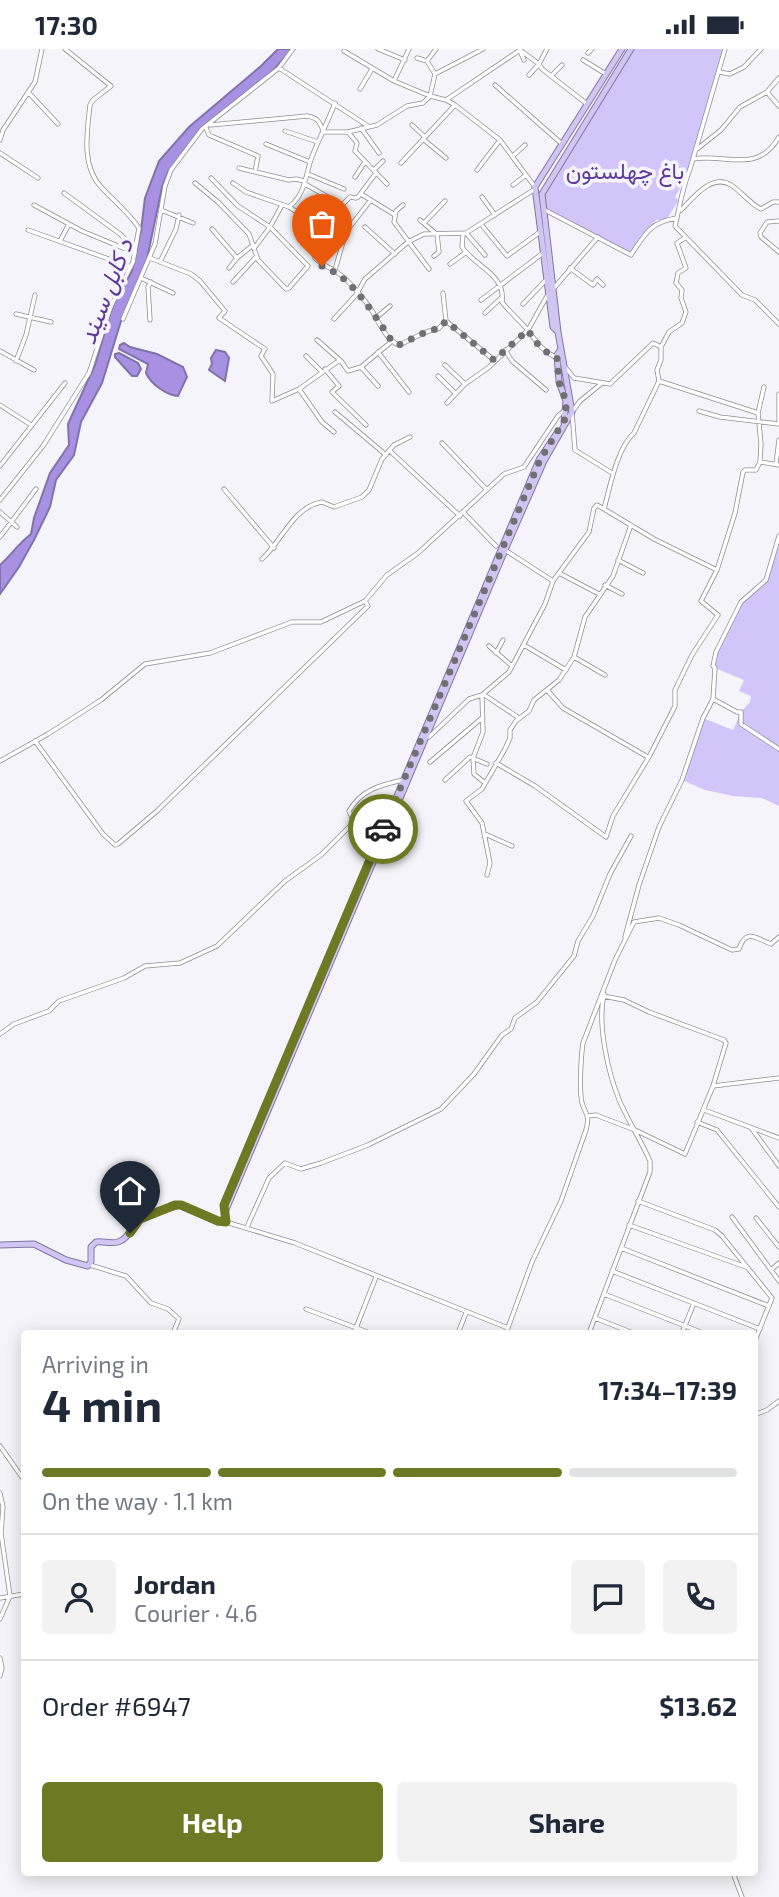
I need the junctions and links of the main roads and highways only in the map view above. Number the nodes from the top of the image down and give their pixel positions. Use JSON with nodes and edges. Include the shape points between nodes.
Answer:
{"nodes":[{"id":1,"x":622,"y":49,"type":"edge"},
{"id":2,"x":631,"y":49,"type":"edge"},
{"id":3,"x":549,"y":278,"type":"junction"},
{"id":4,"x":561,"y":349,"type":"junction"},
{"id":5,"x":569,"y":411,"type":"junction"},
{"id":6,"x":518,"y":515,"type":"junction"},
{"id":7,"x":225,"y":1212,"type":"junction"},
{"id":8,"x":0,"y":1245,"type":"edge"}],
"edges":[{"from":1,"to":3,"type":"main road","via":[[535,188]]},
{"from":2,"to":3,"type":"main road","via":[[543,188]]},
{"from":3,"to":4,"type":"main road"},
{"from":4,"to":5,"type":"main road"},
{"from":4,"to":5,"type":"main road","via":[[557,358]]},
{"from":5,"to":6,"type":"main road"},
{"from":6,"to":7,"type":"main road"},
{"from":6,"to":7,"type":"main road","via":[[224,1205]]},
{"from":7,"to":8,"type":"main road","via":[[226,1222],[175,1205],[140,1219],[121,1241],[96,1242],[91,1247],[90,1265],[66,1260],[34,1244]]}]}
